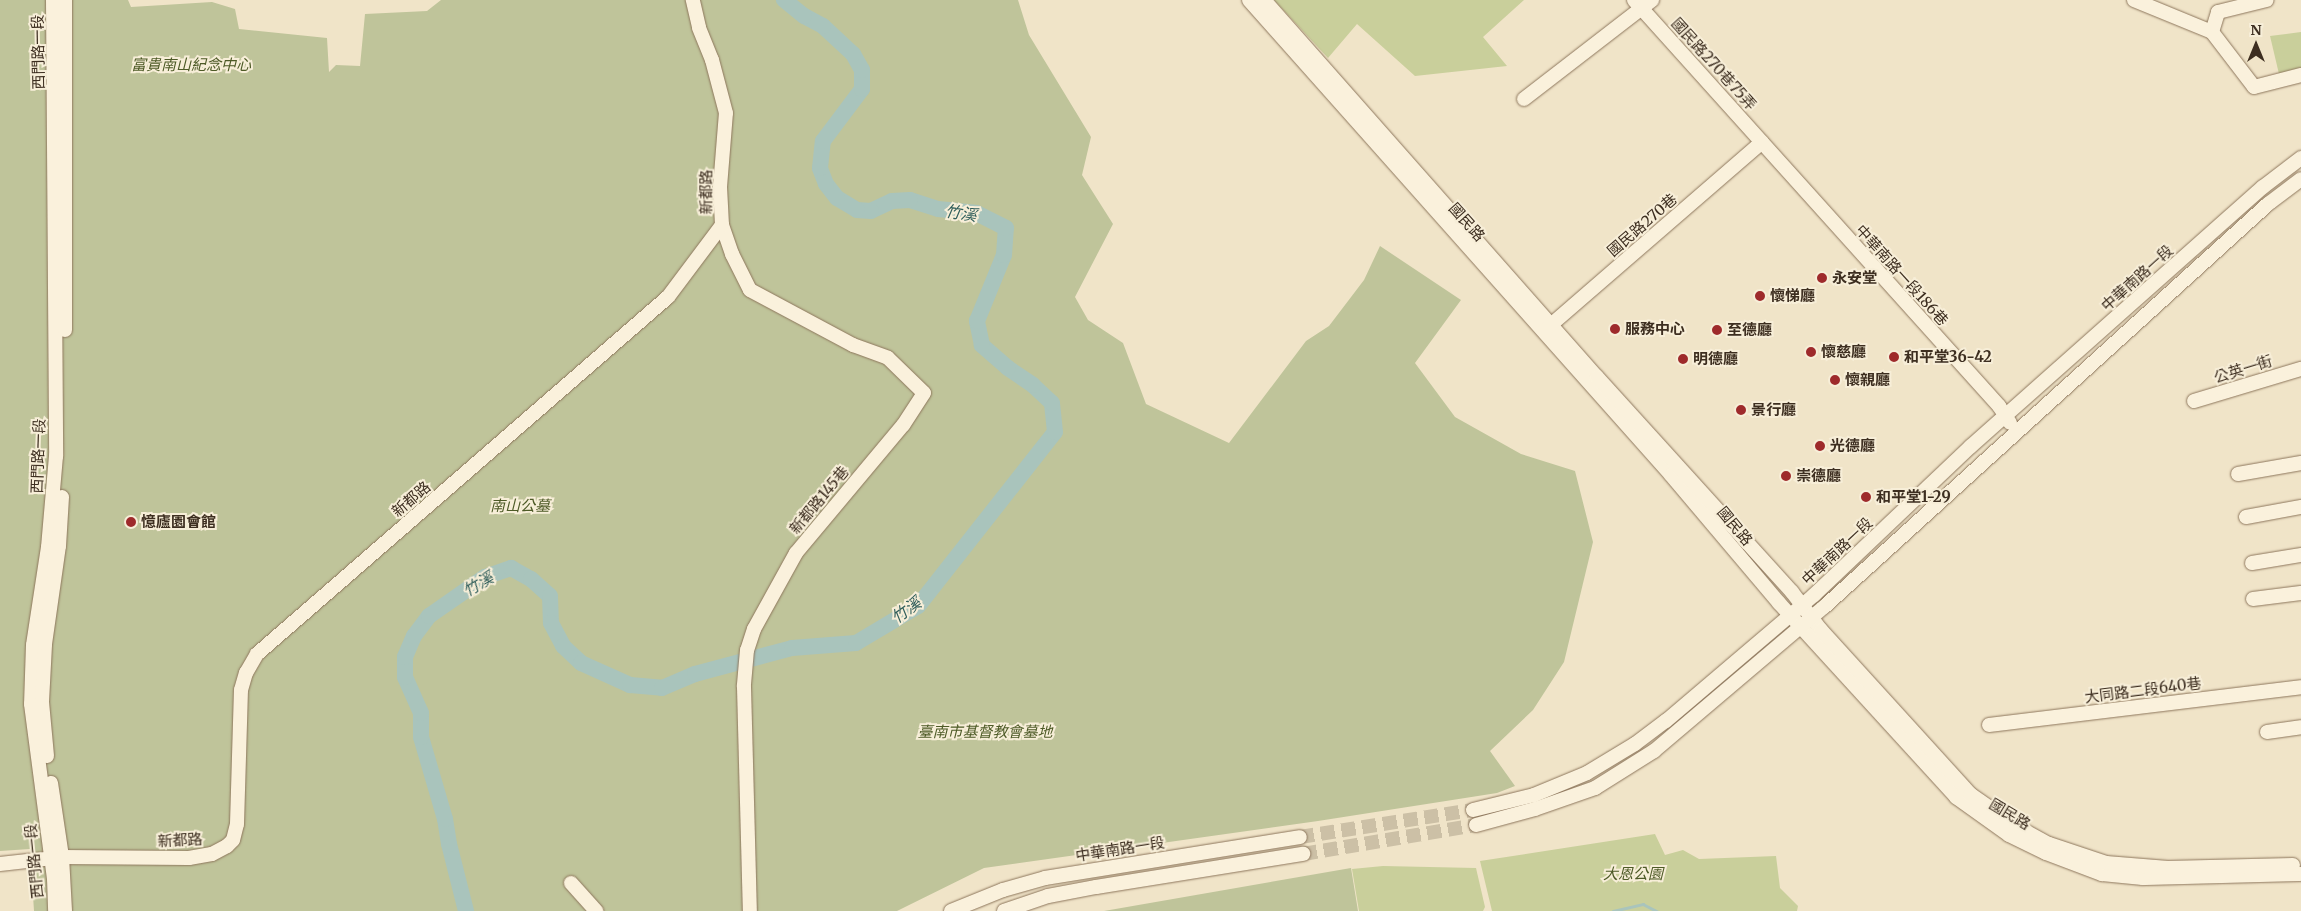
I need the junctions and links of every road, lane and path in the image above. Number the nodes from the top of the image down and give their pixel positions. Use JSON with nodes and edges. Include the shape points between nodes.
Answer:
{"nodes":[{"id":1,"x":53,"y":0,"type":"edge"},
{"id":2,"x":65,"y":0,"type":"edge"},
{"id":3,"x":693,"y":0,"type":"edge"},
{"id":4,"x":1249,"y":0,"type":"edge"},
{"id":5,"x":1264,"y":0,"type":"edge"},
{"id":6,"x":2134,"y":0,"type":"edge"},
{"id":7,"x":2267,"y":0,"type":"edge"},
{"id":8,"x":1642,"y":3,"type":"edge"},
{"id":9,"x":2212,"y":32,"type":"junction"},
{"id":10,"x":2301,"y":75,"type":"edge"},
{"id":11,"x":1524,"y":99,"type":"dead end"},
{"id":12,"x":1762,"y":142,"type":"junction"},
{"id":13,"x":2301,"y":158,"type":"edge"},
{"id":14,"x":2301,"y":179,"type":"edge"},
{"id":15,"x":722,"y":225,"type":"junction"},
{"id":16,"x":1547,"y":328,"type":"junction"},
{"id":17,"x":2301,"y":369,"type":"edge"},
{"id":18,"x":2194,"y":401,"type":"dead end"},
{"id":19,"x":2005,"y":416,"type":"junction"},
{"id":20,"x":2016,"y":432,"type":"junction"},
{"id":21,"x":2301,"y":463,"type":"edge"},
{"id":22,"x":2238,"y":474,"type":"dead end"},
{"id":23,"x":2301,"y":507,"type":"edge"},
{"id":24,"x":2246,"y":516,"type":"dead end"},
{"id":25,"x":2301,"y":555,"type":"edge"},
{"id":26,"x":2252,"y":564,"type":"dead end"},
{"id":27,"x":2301,"y":593,"type":"edge"},
{"id":28,"x":2253,"y":600,"type":"dead end"},
{"id":29,"x":1802,"y":605,"type":"junction"},
{"id":30,"x":1790,"y":614,"type":"junction"},
{"id":31,"x":1806,"y":621,"type":"junction"},
{"id":32,"x":2301,"y":687,"type":"edge"},
{"id":33,"x":1989,"y":725,"type":"dead end"},
{"id":34,"x":2301,"y":727,"type":"edge"},
{"id":35,"x":2267,"y":732,"type":"dead end"},
{"id":36,"x":1472,"y":810,"type":"tunnel mouth"},
{"id":37,"x":1476,"y":825,"type":"tunnel mouth"},
{"id":38,"x":1300,"y":837,"type":"tunnel mouth"},
{"id":39,"x":1303,"y":854,"type":"tunnel mouth"},
{"id":40,"x":57,"y":857,"type":"junction"},
{"id":41,"x":0,"y":864,"type":"edge"},
{"id":42,"x":2301,"y":865,"type":"edge"},
{"id":43,"x":2301,"y":874,"type":"edge"},
{"id":44,"x":571,"y":883,"type":"dead end"},
{"id":45,"x":55,"y":911,"type":"edge"},
{"id":46,"x":65,"y":911,"type":"edge"},
{"id":47,"x":596,"y":911,"type":"edge"},
{"id":48,"x":750,"y":911,"type":"edge"},
{"id":49,"x":951,"y":911,"type":"edge"},
{"id":50,"x":1004,"y":911,"type":"edge"}],
"edges":[{"from":1,"to":40,"type":"street","name":"西門路一段","via":[[56,456],[48,547],[33,645],[31,704]]},
{"from":2,"to":40,"type":"street","name":"西門路一段","via":[[65,456],[42,702]]},
{"from":3,"to":15,"type":"street","name":"新都路","via":[[726,113],[720,187]]},
{"from":4,"to":16,"type":"street","name":"國民路"},
{"from":5,"to":16,"type":"street","name":"國民路"},
{"from":6,"to":9,"type":"street"},
{"from":7,"to":9,"type":"street","via":[[2218,12]]},
{"from":8,"to":11,"type":"street"},
{"from":8,"to":12,"type":"street","name":"國民路270巷75弄"},
{"from":9,"to":10,"type":"street","via":[[2254,87]]},
{"from":12,"to":16,"type":"street","name":"國民路270巷"},
{"from":12,"to":19,"type":"street","name":"中華南路一段186巷"},
{"from":13,"to":19,"type":"street","name":"中華南路一段","via":[[2262,187]]},
{"from":14,"to":20,"type":"street","via":[[2268,204]]},
{"from":15,"to":40,"type":"street","name":"新都路","via":[[668,297],[257,654],[241,690],[237,824],[228,846],[212,854],[189,858]]},
{"from":15,"to":48,"type":"street","name":"新都路145巷","via":[[750,290],[853,346],[888,358],[924,393],[903,425],[796,553],[754,628],[747,650],[744,687]]},
{"from":16,"to":29,"type":"street","name":"國民路"},
{"from":16,"to":30,"type":"street","name":"國民路"},
{"from":17,"to":18,"type":"street","name":"公英一街"},
{"from":19,"to":20,"type":"street","name":"中華南路一段186巷"},
{"from":19,"to":29,"type":"street","name":"中華南路一段"},
{"from":20,"to":31,"type":"street"},
{"from":21,"to":22,"type":"street"},
{"from":23,"to":24,"type":"street"},
{"from":25,"to":26,"type":"street"},
{"from":27,"to":28,"type":"street"},
{"from":29,"to":30,"type":"street","name":"中華南路一段"},
{"from":29,"to":31,"type":"street","name":"國民路"},
{"from":30,"to":31,"type":"street","name":"國民路"},
{"from":30,"to":36,"type":"street","name":"中華南路一段","via":[[1635,744],[1587,773],[1534,795]]},
{"from":31,"to":37,"type":"street","via":[[1654,752],[1594,788],[1536,809]]},
{"from":31,"to":42,"type":"street","name":"國民路","via":[[1965,789],[2016,826],[2049,844],[2116,864],[2168,868]]},
{"from":31,"to":43,"type":"street","name":"國民路","via":[[1956,797],[2009,835],[2102,874],[2143,878]]},
{"from":32,"to":33,"type":"street","name":"大同路二段640巷"},
{"from":34,"to":35,"type":"street"},
{"from":38,"to":49,"type":"street","name":"中華南路一段","via":[[1045,878],[1003,890]]},
{"from":39,"to":50,"type":"street","via":[[1048,896]]},
{"from":40,"to":41,"type":"street","name":"新都路"},
{"from":40,"to":45,"type":"street","name":"西門路一段"},
{"from":40,"to":46,"type":"street","name":"西門路一段"},
{"from":44,"to":47,"type":"street"}]}
